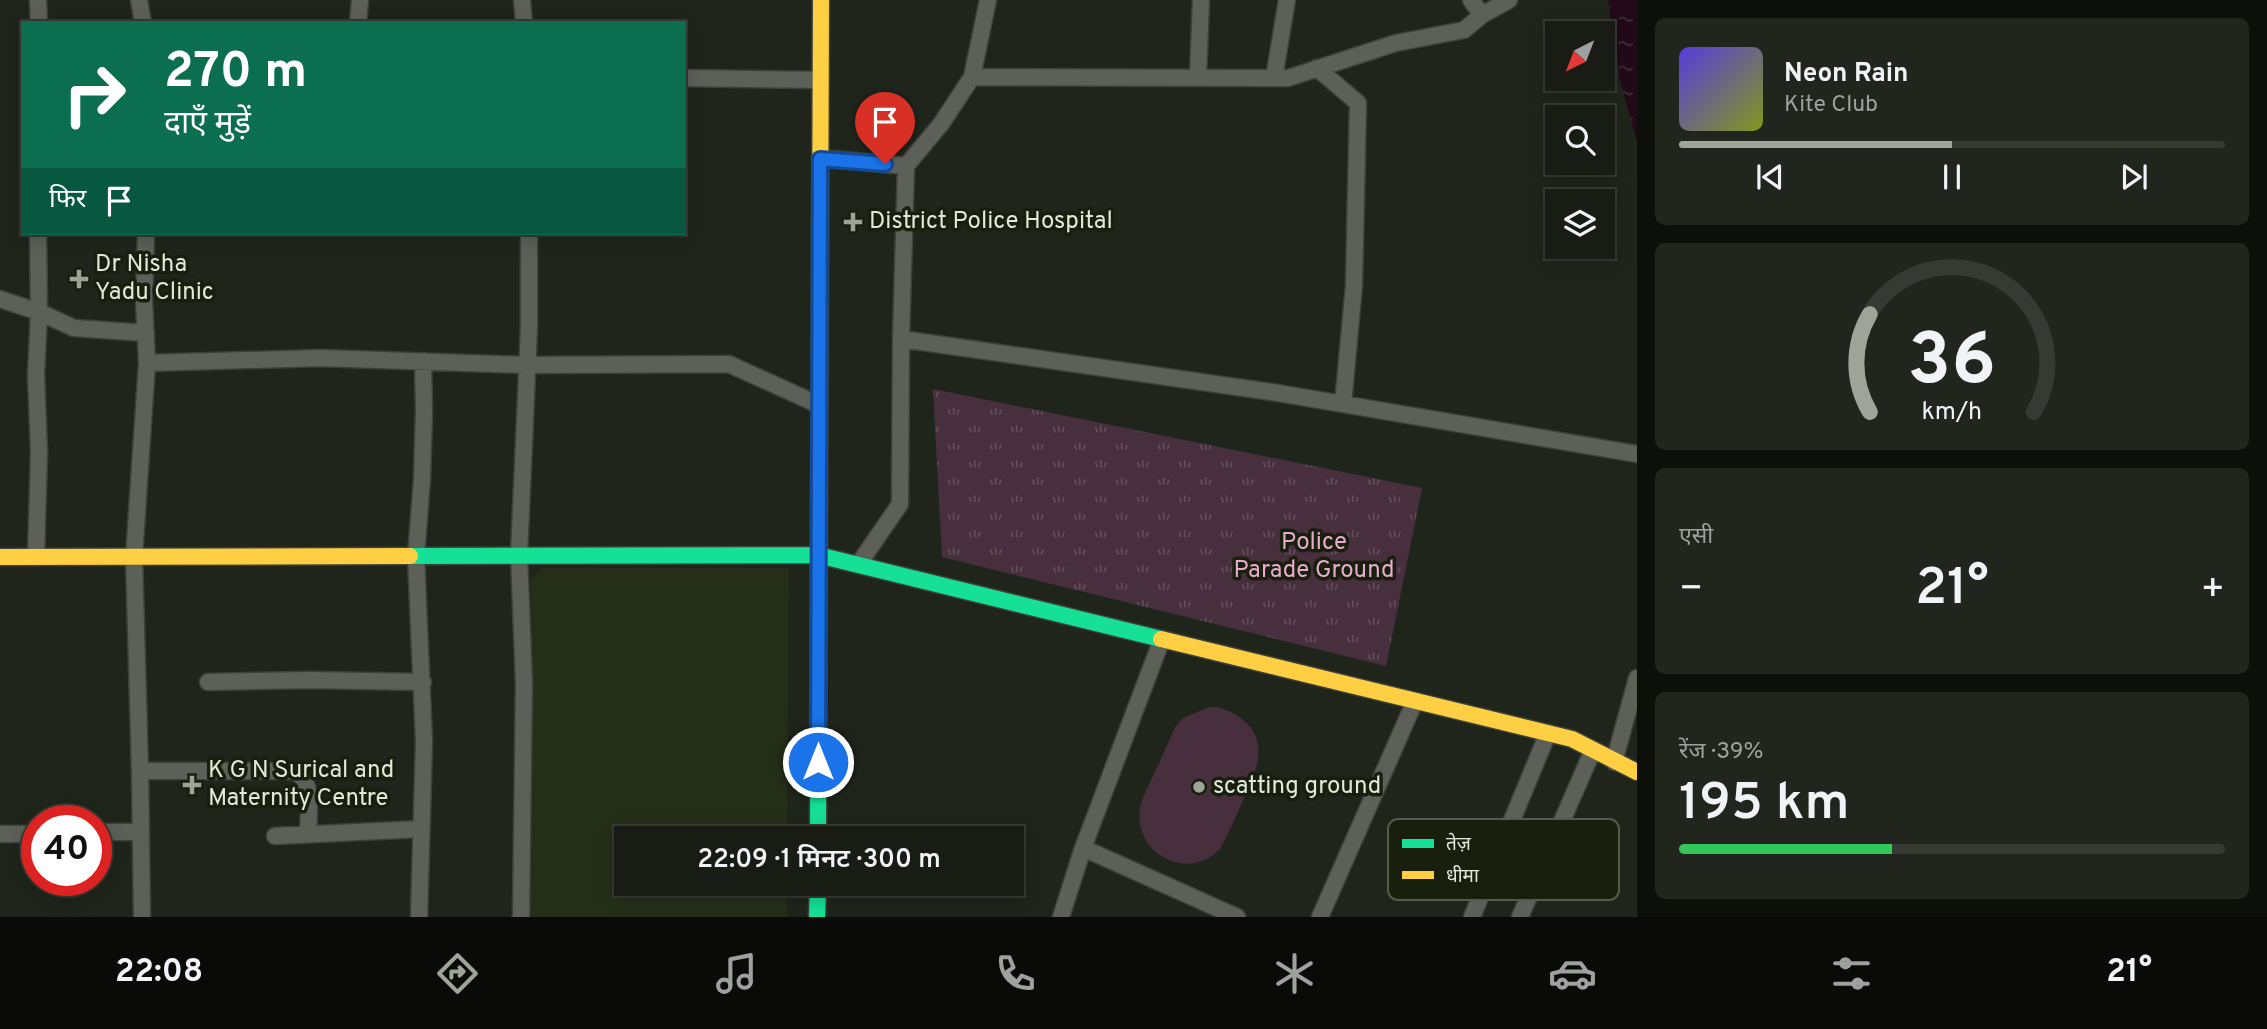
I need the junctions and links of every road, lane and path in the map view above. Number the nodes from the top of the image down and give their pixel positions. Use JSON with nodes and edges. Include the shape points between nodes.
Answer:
{"nodes":[{"id":1,"x":38,"y":0,"type":"edge"},
{"id":2,"x":139,"y":0,"type":"edge"},
{"id":3,"x":360,"y":0,"type":"edge"},
{"id":4,"x":522,"y":0,"type":"edge"},
{"id":5,"x":821,"y":0,"type":"edge"},
{"id":6,"x":989,"y":0,"type":"edge"},
{"id":7,"x":1201,"y":0,"type":"edge"},
{"id":8,"x":1287,"y":0,"type":"edge"},
{"id":9,"x":1471,"y":0,"type":"edge"},
{"id":10,"x":1509,"y":0,"type":"edge"},
{"id":11,"x":1482,"y":15,"type":"junction"},
{"id":12,"x":39,"y":21,"type":"edge"},
{"id":13,"x":143,"y":21,"type":"edge"},
{"id":14,"x":358,"y":21,"type":"edge"},
{"id":15,"x":523,"y":21,"type":"edge"},
{"id":16,"x":1317,"y":68,"type":"junction"},
{"id":17,"x":1198,"y":76,"type":"junction"},
{"id":18,"x":972,"y":77,"type":"junction"},
{"id":19,"x":686,"y":78,"type":"edge"},
{"id":20,"x":1274,"y":78,"type":"junction"},
{"id":21,"x":821,"y":80,"type":"junction"},
{"id":22,"x":820,"y":159,"type":"junction"},
{"id":23,"x":906,"y":166,"type":"junction"},
{"id":24,"x":38,"y":235,"type":"edge"},
{"id":25,"x":146,"y":235,"type":"edge"},
{"id":26,"x":528,"y":235,"type":"edge"},
{"id":27,"x":0,"y":299,"type":"edge"},
{"id":28,"x":38,"y":312,"type":"junction"},
{"id":29,"x":146,"y":333,"type":"junction"},
{"id":30,"x":901,"y":338,"type":"junction"},
{"id":31,"x":423,"y":360,"type":"junction"},
{"id":32,"x":147,"y":363,"type":"junction"},
{"id":33,"x":527,"y":365,"type":"junction"},
{"id":34,"x":1343,"y":404,"type":"junction"},
{"id":35,"x":819,"y":405,"type":"junction"},
{"id":36,"x":1637,"y":454,"type":"edge"},
{"id":37,"x":519,"y":555,"type":"junction"},
{"id":38,"x":818,"y":555,"type":"junction"},
{"id":39,"x":416,"y":556,"type":"junction"},
{"id":40,"x":0,"y":557,"type":"edge"},
{"id":41,"x":36,"y":557,"type":"junction"},
{"id":42,"x":134,"y":557,"type":"junction"},
{"id":43,"x":858,"y":565,"type":"junction"},
{"id":44,"x":1162,"y":639,"type":"junction"},
{"id":45,"x":1637,"y":678,"type":"edge"},
{"id":46,"x":208,"y":682,"type":"dead end"},
{"id":47,"x":423,"y":682,"type":"junction"},
{"id":48,"x":1415,"y":701,"type":"junction"},
{"id":49,"x":1548,"y":733,"type":"junction"},
{"id":50,"x":1593,"y":750,"type":"junction"},
{"id":51,"x":1614,"y":762,"type":"junction"},
{"id":52,"x":141,"y":771,"type":"junction"},
{"id":53,"x":1637,"y":772,"type":"edge"},
{"id":54,"x":1512,"y":819,"type":"edge"},
{"id":55,"x":1563,"y":819,"type":"edge"},
{"id":56,"x":818,"y":826,"type":"edge"},
{"id":57,"x":421,"y":829,"type":"junction"},
{"id":58,"x":112,"y":832,"type":"edge"},
{"id":59,"x":141,"y":832,"type":"junction"},
{"id":60,"x":0,"y":834,"type":"edge"},
{"id":61,"x":21,"y":834,"type":"edge"},
{"id":62,"x":308,"y":834,"type":"junction"},
{"id":63,"x":275,"y":836,"type":"dead end"},
{"id":64,"x":1083,"y":848,"type":"junction"},
{"id":65,"x":818,"y":896,"type":"edge"},
{"id":66,"x":1479,"y":900,"type":"edge"},
{"id":67,"x":1527,"y":900,"type":"edge"},
{"id":68,"x":142,"y":917,"type":"edge"},
{"id":69,"x":419,"y":917,"type":"edge"},
{"id":70,"x":521,"y":917,"type":"edge"},
{"id":71,"x":817,"y":917,"type":"edge"},
{"id":72,"x":1060,"y":917,"type":"edge"},
{"id":73,"x":1237,"y":917,"type":"edge"},
{"id":74,"x":1320,"y":917,"type":"edge"},
{"id":75,"x":1472,"y":917,"type":"edge"},
{"id":76,"x":1520,"y":917,"type":"edge"}],
"edges":[{"from":1,"to":12,"type":"street"},
{"from":2,"to":13,"type":"street"},
{"from":3,"to":14,"type":"street"},
{"from":4,"to":15,"type":"street"},
{"from":5,"to":21,"type":"street"},
{"from":6,"to":18,"type":"street"},
{"from":7,"to":17,"type":"street"},
{"from":8,"to":20,"type":"street"},
{"from":9,"to":11,"type":"street"},
{"from":10,"to":11,"type":"street"},
{"from":11,"to":16,"type":"street","via":[[1464,30],[1396,43]]},
{"from":16,"to":20,"type":"street"},
{"from":16,"to":34,"type":"street","via":[[1358,103],[1354,285]]},
{"from":17,"to":18,"type":"street"},
{"from":17,"to":20,"type":"street"},
{"from":18,"to":23,"type":"street"},
{"from":19,"to":21,"type":"street"},
{"from":21,"to":22,"type":"street"},
{"from":22,"to":23,"type":"street"},
{"from":22,"to":35,"type":"street"},
{"from":23,"to":30,"type":"street"},
{"from":24,"to":28,"type":"street"},
{"from":25,"to":29,"type":"street"},
{"from":26,"to":33,"type":"street"},
{"from":27,"to":28,"type":"street"},
{"from":28,"to":29,"type":"street","via":[[74,328]]},
{"from":28,"to":41,"type":"street"},
{"from":29,"to":32,"type":"street"},
{"from":30,"to":34,"type":"street"},
{"from":30,"to":43,"type":"street","via":[[900,504]]},
{"from":31,"to":32,"type":"street"},
{"from":31,"to":33,"type":"street"},
{"from":31,"to":39,"type":"street","via":[[423,465]]},
{"from":32,"to":42,"type":"street"},
{"from":33,"to":35,"type":"street","via":[[729,364]]},
{"from":33,"to":37,"type":"street"},
{"from":34,"to":36,"type":"street"},
{"from":35,"to":38,"type":"street"},
{"from":37,"to":38,"type":"street"},
{"from":37,"to":39,"type":"street"},
{"from":37,"to":70,"type":"street","via":[[524,683]]},
{"from":38,"to":43,"type":"street"},
{"from":38,"to":56,"type":"street"},
{"from":39,"to":42,"type":"street"},
{"from":39,"to":47,"type":"street"},
{"from":40,"to":41,"type":"street"},
{"from":41,"to":42,"type":"street"},
{"from":42,"to":52,"type":"street"},
{"from":43,"to":44,"type":"street"},
{"from":44,"to":48,"type":"street"},
{"from":44,"to":64,"type":"street"},
{"from":45,"to":51,"type":"street"},
{"from":46,"to":47,"type":"street"},
{"from":47,"to":57,"type":"street"},
{"from":48,"to":49,"type":"street"},
{"from":48,"to":74,"type":"street"},
{"from":49,"to":50,"type":"street"},
{"from":49,"to":54,"type":"street"},
{"from":50,"to":51,"type":"street"},
{"from":50,"to":55,"type":"street"},
{"from":51,"to":53,"type":"street"},
{"from":52,"to":59,"type":"street"},
{"from":52,"to":62,"type":"street","via":[[294,771],[307,782]]},
{"from":57,"to":62,"type":"street"},
{"from":57,"to":69,"type":"street"},
{"from":58,"to":59,"type":"street"},
{"from":59,"to":68,"type":"street"},
{"from":60,"to":61,"type":"street"},
{"from":62,"to":63,"type":"street"},
{"from":64,"to":72,"type":"street"},
{"from":64,"to":73,"type":"street"},
{"from":65,"to":71,"type":"street"},
{"from":66,"to":75,"type":"street"},
{"from":67,"to":76,"type":"street"}]}
